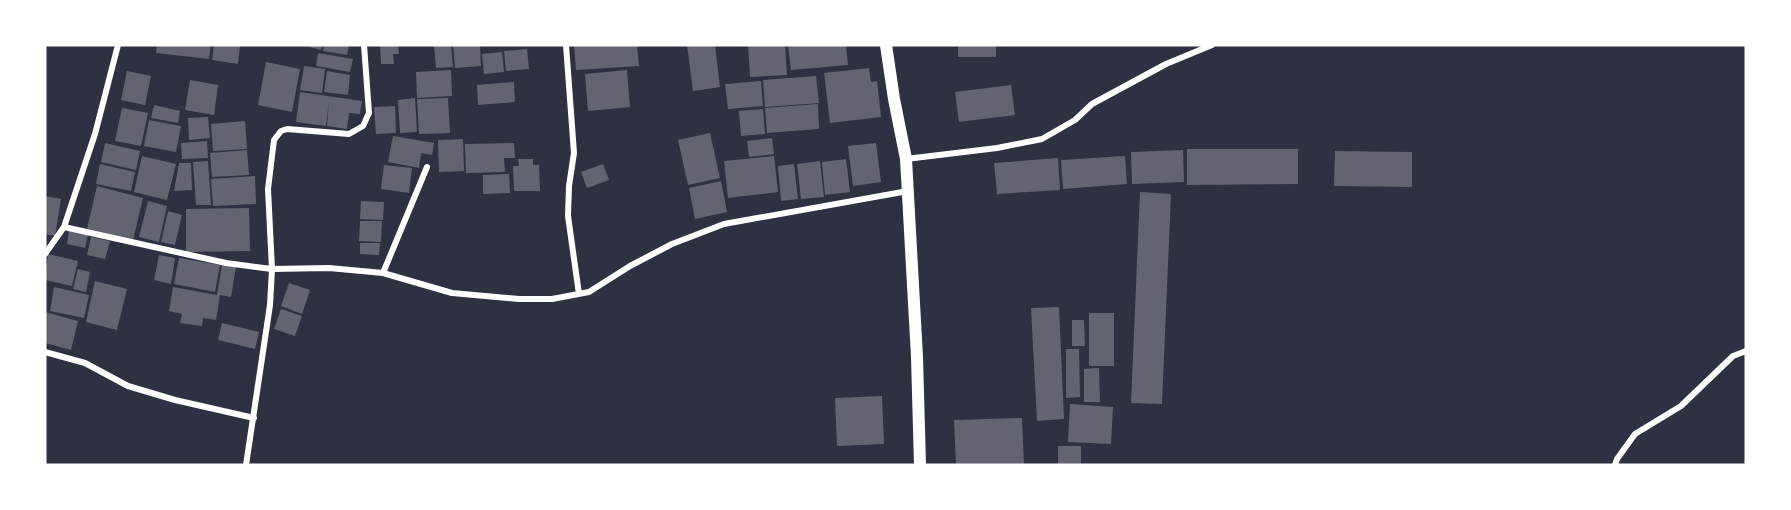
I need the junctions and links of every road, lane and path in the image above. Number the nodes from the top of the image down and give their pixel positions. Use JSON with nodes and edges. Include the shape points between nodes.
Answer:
{"nodes":[{"id":1,"x":118,"y":45,"type":"edge"},
{"id":2,"x":364,"y":45,"type":"edge"},
{"id":3,"x":566,"y":45,"type":"edge"},
{"id":4,"x":886,"y":45,"type":"edge"},
{"id":5,"x":1212,"y":45,"type":"edge"},
{"id":6,"x":1194,"y":48,"type":"edge"},
{"id":7,"x":906,"y":159,"type":"junction"},
{"id":8,"x":427,"y":167,"type":"dead end"},
{"id":9,"x":908,"y":191,"type":"junction"},
{"id":10,"x":64,"y":227,"type":"junction"},
{"id":11,"x":45,"y":254,"type":"edge"},
{"id":12,"x":272,"y":269,"type":"junction"},
{"id":13,"x":383,"y":273,"type":"junction"},
{"id":14,"x":579,"y":294,"type":"junction"},
{"id":15,"x":1746,"y":351,"type":"edge"},
{"id":16,"x":45,"y":352,"type":"edge"},
{"id":17,"x":254,"y":418,"type":"junction"},
{"id":18,"x":246,"y":465,"type":"edge"},
{"id":19,"x":920,"y":465,"type":"edge"},
{"id":20,"x":1615,"y":465,"type":"edge"}],
"edges":[{"from":1,"to":10,"type":"street","via":[[95,134]]},
{"from":2,"to":12,"type":"street","via":[[369,113],[363,126],[349,134],[287,129],[274,140],[268,189]]},
{"from":3,"to":14,"type":"street","via":[[574,153],[568,216]]},
{"from":4,"to":7,"type":"main road"},
{"from":5,"to":6,"type":"street"},
{"from":6,"to":7,"type":"street","via":[[1092,104],[1075,120],[1042,139]]},
{"from":7,"to":9,"type":"main road"},
{"from":8,"to":13,"type":"street"},
{"from":9,"to":14,"type":"street","via":[[723,224],[672,244]]},
{"from":9,"to":19,"type":"main road"},
{"from":10,"to":11,"type":"street"},
{"from":10,"to":12,"type":"street"},
{"from":12,"to":13,"type":"street","via":[[329,268]]},
{"from":12,"to":17,"type":"street"},
{"from":13,"to":14,"type":"street","via":[[452,293],[530,299]]},
{"from":15,"to":20,"type":"street","via":[[1733,356],[1681,406],[1635,434]]},
{"from":16,"to":17,"type":"street","via":[[85,363],[128,386]]},
{"from":17,"to":18,"type":"street"}]}
